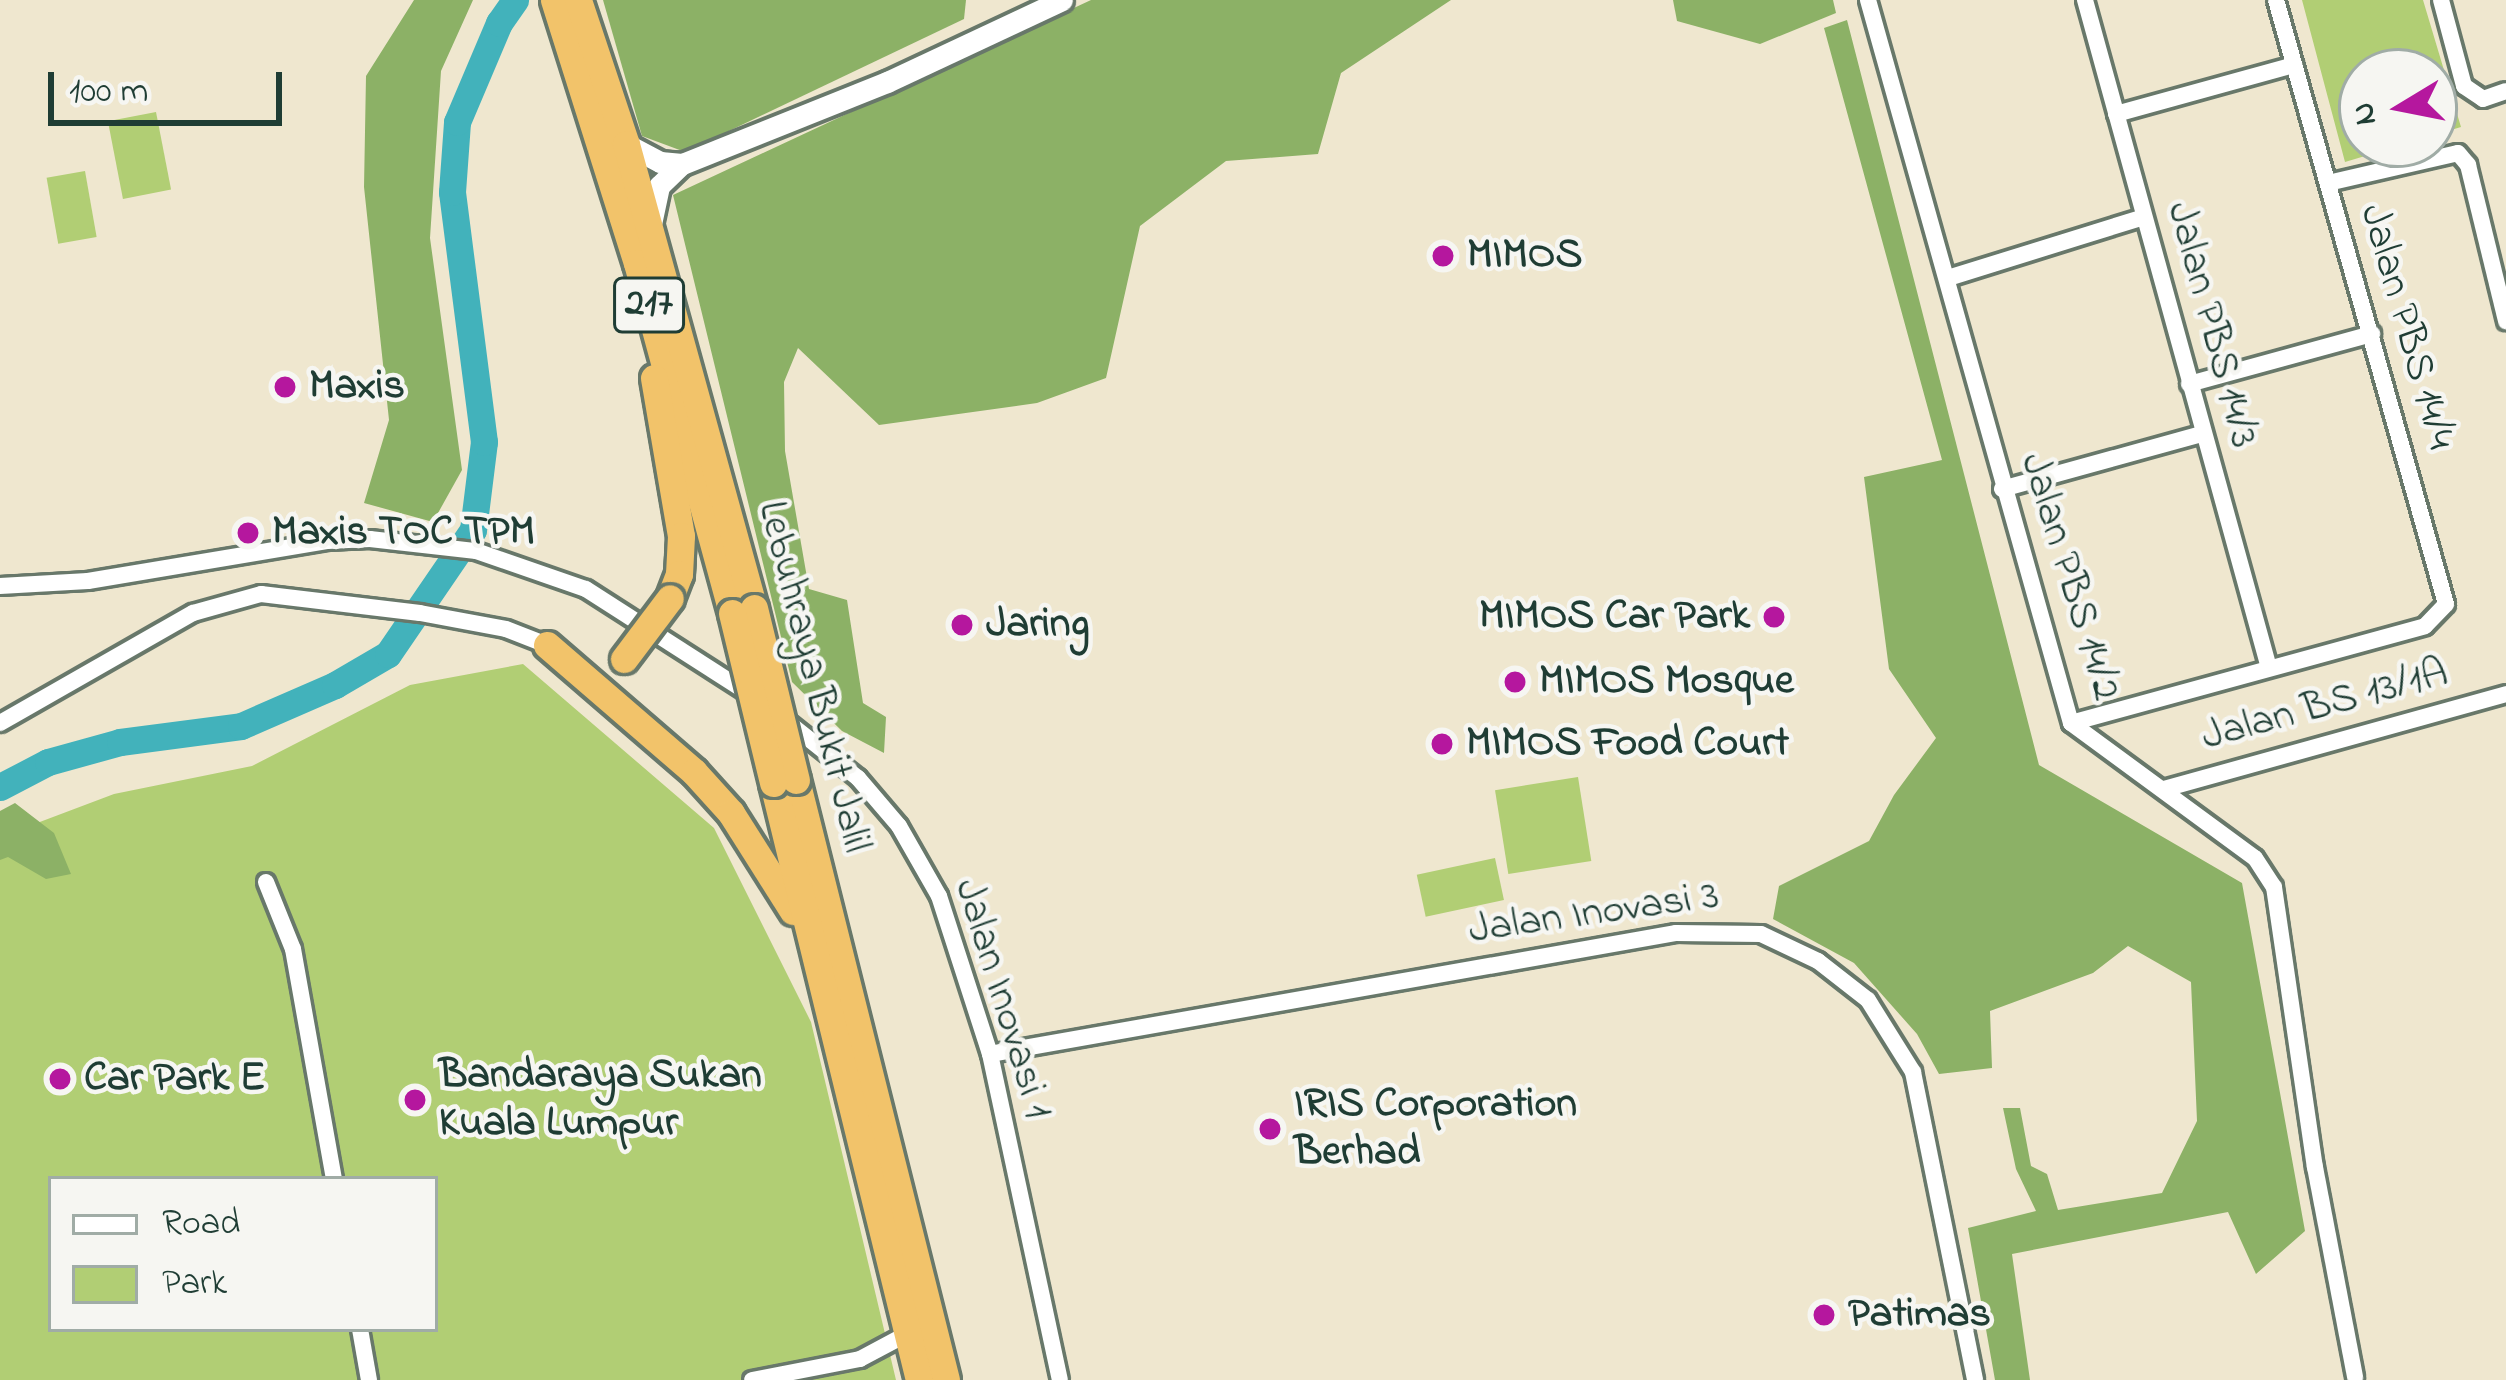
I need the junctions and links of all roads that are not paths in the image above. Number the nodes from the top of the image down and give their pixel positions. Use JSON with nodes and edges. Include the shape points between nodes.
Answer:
{"nodes":[{"id":1,"x":554,"y":0,"type":"edge"},
{"id":2,"x":578,"y":0,"type":"edge"},
{"id":3,"x":1062,"y":0,"type":"edge"},
{"id":4,"x":1868,"y":0,"type":"edge"},
{"id":5,"x":2085,"y":0,"type":"edge"},
{"id":6,"x":2276,"y":0,"type":"edge"},
{"id":7,"x":2441,"y":0,"type":"edge"},
{"id":8,"x":2294,"y":65,"type":"junction"},
{"id":9,"x":2506,"y":91,"type":"edge"},
{"id":10,"x":2116,"y":114,"type":"junction"},
{"id":11,"x":626,"y":144,"type":"junction"},
{"id":12,"x":682,"y":164,"type":"junction"},
{"id":13,"x":2328,"y":183,"type":"junction"},
{"id":14,"x":2144,"y":217,"type":"junction"},
{"id":15,"x":650,"y":231,"type":"junction"},
{"id":16,"x":637,"y":263,"type":"junction"},
{"id":17,"x":1948,"y":278,"type":"junction"},
{"id":18,"x":2506,"y":321,"type":"edge"},
{"id":19,"x":2372,"y":334,"type":"junction"},
{"id":20,"x":2189,"y":384,"type":"junction"},
{"id":21,"x":2202,"y":434,"type":"junction"},
{"id":22,"x":2002,"y":489,"type":"junction"},
{"id":23,"x":0,"y":586,"type":"edge"},
{"id":24,"x":743,"y":610,"type":"junction"},
{"id":25,"x":547,"y":645,"type":"junction"},
{"id":26,"x":2269,"y":668,"type":"junction"},
{"id":27,"x":2506,"y":694,"type":"edge"},
{"id":28,"x":0,"y":723,"type":"edge"},
{"id":29,"x":2071,"y":723,"type":"junction"},
{"id":30,"x":785,"y":782,"type":"junction"},
{"id":31,"x":2164,"y":789,"type":"junction"},
{"id":32,"x":266,"y":882,"type":"dead end"},
{"id":33,"x":803,"y":924,"type":"junction"},
{"id":34,"x":990,"y":1054,"type":"junction"},
{"id":35,"x":333,"y":1176,"type":"edge"},
{"id":36,"x":361,"y":1332,"type":"edge"},
{"id":37,"x":909,"y":1333,"type":"junction"},
{"id":38,"x":2355,"y":1377,"type":"edge"},
{"id":39,"x":369,"y":1380,"type":"edge"},
{"id":40,"x":752,"y":1380,"type":"edge"},
{"id":41,"x":919,"y":1380,"type":"edge"},
{"id":42,"x":946,"y":1380,"type":"edge"},
{"id":43,"x":1060,"y":1380,"type":"edge"},
{"id":44,"x":1975,"y":1380,"type":"edge"}],
"edges":[{"from":1,"to":16,"type":"highway","name":"Lebuhraya Bukit Jalil","number":"217"},
{"from":2,"to":11,"type":"highway","name":"Lebuhraya Bukit Jalil","number":"217"},
{"from":3,"to":12,"type":"street"},
{"from":4,"to":17,"type":"street","name":"Jalan PBS 14/2"},
{"from":5,"to":10,"type":"street","name":"Jalan PBS 14/3"},
{"from":6,"to":8,"type":"street","name":"Jalan PBS 14/4"},
{"from":7,"to":9,"type":"street","via":[[2464,86],[2483,99]]},
{"from":8,"to":10,"type":"street"},
{"from":8,"to":13,"type":"street","name":"Jalan PBS 14/4"},
{"from":10,"to":14,"type":"street","name":"Jalan PBS 14/3"},
{"from":11,"to":12,"type":"street"},
{"from":11,"to":15,"type":"highway","name":"Lebuhraya Bukit Jalil","number":"217"},
{"from":12,"to":15,"type":"street","via":[[659,186]]},
{"from":13,"to":18,"type":"street","via":[[2458,153],[2468,165]]},
{"from":13,"to":19,"type":"street","name":"Jalan PBS 14/4"},
{"from":14,"to":17,"type":"street"},
{"from":14,"to":20,"type":"street","name":"Jalan PBS 14/3"},
{"from":15,"to":24,"type":"highway","name":"Lebuhraya Bukit Jalil","number":"217"},
{"from":16,"to":24,"type":"highway","name":"Lebuhraya Bukit Jalil","number":"217"},
{"from":16,"to":25,"type":"highway","bridge":true,"via":[[681,536],[679,574],[624,659],[590,664]]},
{"from":17,"to":22,"type":"street","name":"Jalan PBS 14/2"},
{"from":19,"to":20,"type":"street"},
{"from":19,"to":26,"type":"street","name":"Jalan PBS 14/4","via":[[2446,604],[2425,626]]},
{"from":20,"to":21,"type":"street","name":"Jalan PBS 14/3"},
{"from":21,"to":22,"type":"street"},
{"from":21,"to":26,"type":"street","name":"Jalan PBS 14/3"},
{"from":22,"to":29,"type":"street","name":"Jalan PBS 14/2"},
{"from":23,"to":34,"type":"street","name":"Jalan Inovasi 1","via":[[370,539],[476,551],[586,589],[808,735],[858,778],[899,826],[939,896]]},
{"from":24,"to":30,"type":"highway","name":"Lebuhraya Bukit Jalil","number":"217","bridge":true},
{"from":25,"to":28,"type":"street","via":[[506,629],[295,594],[229,599]]},
{"from":25,"to":33,"type":"highway","via":[[731,813]]},
{"from":26,"to":29,"type":"street"},
{"from":27,"to":31,"type":"street","name":"Jalan BS 13/1A"},
{"from":29,"to":31,"type":"street","name":"Jalan PBS 14/2"},
{"from":30,"to":33,"type":"highway","name":"Lebuhraya Bukit Jalil","number":"217"},
{"from":30,"to":42,"type":"highway","name":"Lebuhraya Bukit Jalil","number":"217"},
{"from":31,"to":38,"type":"street","name":"Jalan PBS 14/2","via":[[2255,857],[2275,887],[2314,1167]]},
{"from":32,"to":35,"type":"street","via":[[293,949]]},
{"from":33,"to":37,"type":"highway","name":"Lebuhraya Bukit Jalil","number":"217"},
{"from":34,"to":43,"type":"street","name":"Jalan Inovasi 1"},
{"from":34,"to":44,"type":"street","name":"Jalan Inovasi 3","via":[[1676,934],[1761,934],[1818,961],[1868,1000],[1913,1072]]},
{"from":36,"to":39,"type":"street"},
{"from":37,"to":40,"type":"street","via":[[860,1359]]},
{"from":37,"to":41,"type":"highway","name":"Lebuhraya Bukit Jalil","number":"217"}]}
